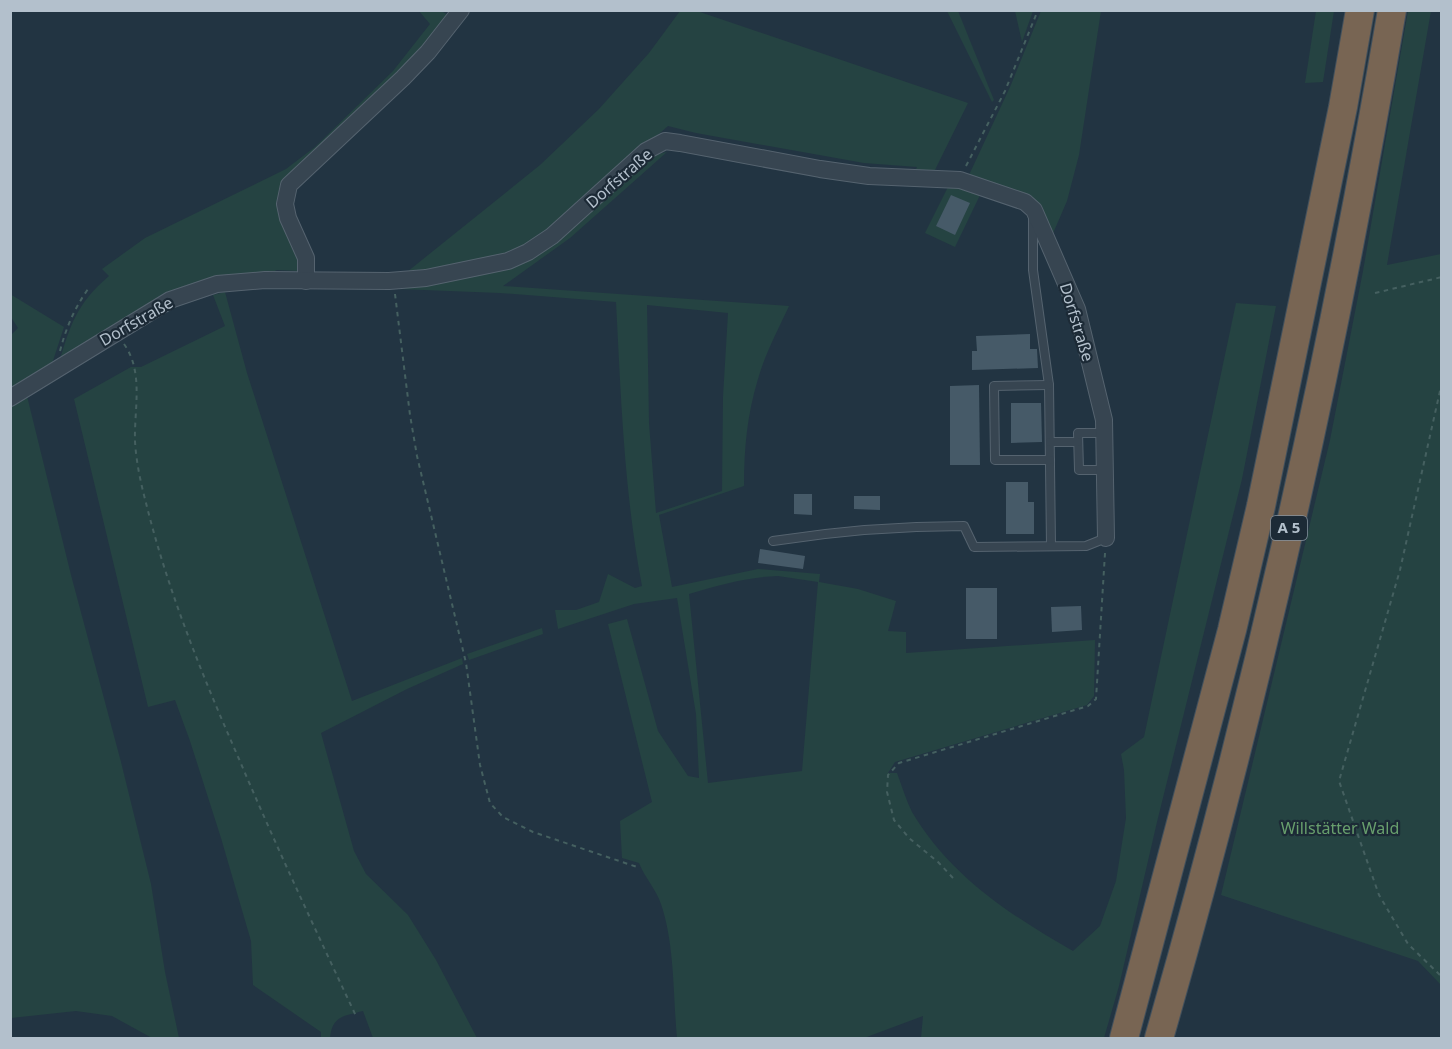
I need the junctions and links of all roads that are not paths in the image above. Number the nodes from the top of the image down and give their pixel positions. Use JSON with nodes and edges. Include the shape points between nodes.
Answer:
{"nodes":[{"id":1,"x":461,"y":10,"type":"edge"},
{"id":2,"x":1360,"y":10,"type":"edge"},
{"id":3,"x":1392,"y":10,"type":"edge"},
{"id":4,"x":1034,"y":210,"type":"junction"},
{"id":5,"x":306,"y":281,"type":"junction"},
{"id":6,"x":1049,"y":385,"type":"junction"},
{"id":7,"x":10,"y":398,"type":"edge"},
{"id":8,"x":1104,"y":433,"type":"junction"},
{"id":9,"x":1050,"y":442,"type":"junction"},
{"id":10,"x":1078,"y":442,"type":"junction"},
{"id":11,"x":1050,"y":460,"type":"junction"},
{"id":12,"x":1105,"y":470,"type":"junction"},
{"id":13,"x":1106,"y":538,"type":"joint"},
{"id":14,"x":773,"y":541,"type":"dead end"},
{"id":15,"x":1051,"y":546,"type":"junction"},
{"id":16,"x":1159,"y":1037,"type":"edge"},
{"id":17,"x":1124,"y":1038,"type":"edge"}],
"edges":[{"from":1,"to":5,"type":"street","via":[[403,78],[289,185],[285,204],[306,258]]},
{"from":2,"to":17,"type":"highway","number":"A 5","via":[[1262,506]]},
{"from":3,"to":16,"type":"highway","number":"A 5","via":[[1308,450],[1228,785]]},
{"from":4,"to":5,"type":"street","name":"Dorfstraße","via":[[1025,202],[960,180],[869,176],[664,141],[646,151],[552,236],[508,261],[426,278]]},
{"from":4,"to":6,"type":"lane","via":[[1033,270]]},
{"from":4,"to":8,"type":"street","name":"Dorfstraße","via":[[1077,309]]},
{"from":5,"to":7,"type":"street","name":"Dorfstraße","via":[[217,284],[170,300]]},
{"from":6,"to":9,"type":"lane"},
{"from":6,"to":11,"type":"lane","via":[[994,386],[994,418],[995,460]]},
{"from":8,"to":10,"type":"lane","via":[[1078,433]]},
{"from":8,"to":12,"type":"street","name":"Dorfstraße"},
{"from":9,"to":10,"type":"lane"},
{"from":9,"to":11,"type":"lane"},
{"from":10,"to":12,"type":"lane","via":[[1079,470]]},
{"from":11,"to":15,"type":"lane"},
{"from":12,"to":13,"type":"street","name":"Dorfstraße"},
{"from":13,"to":15,"type":"lane","via":[[1086,546]]},
{"from":14,"to":15,"type":"lane","via":[[827,532],[964,526],[974,547]]}]}
